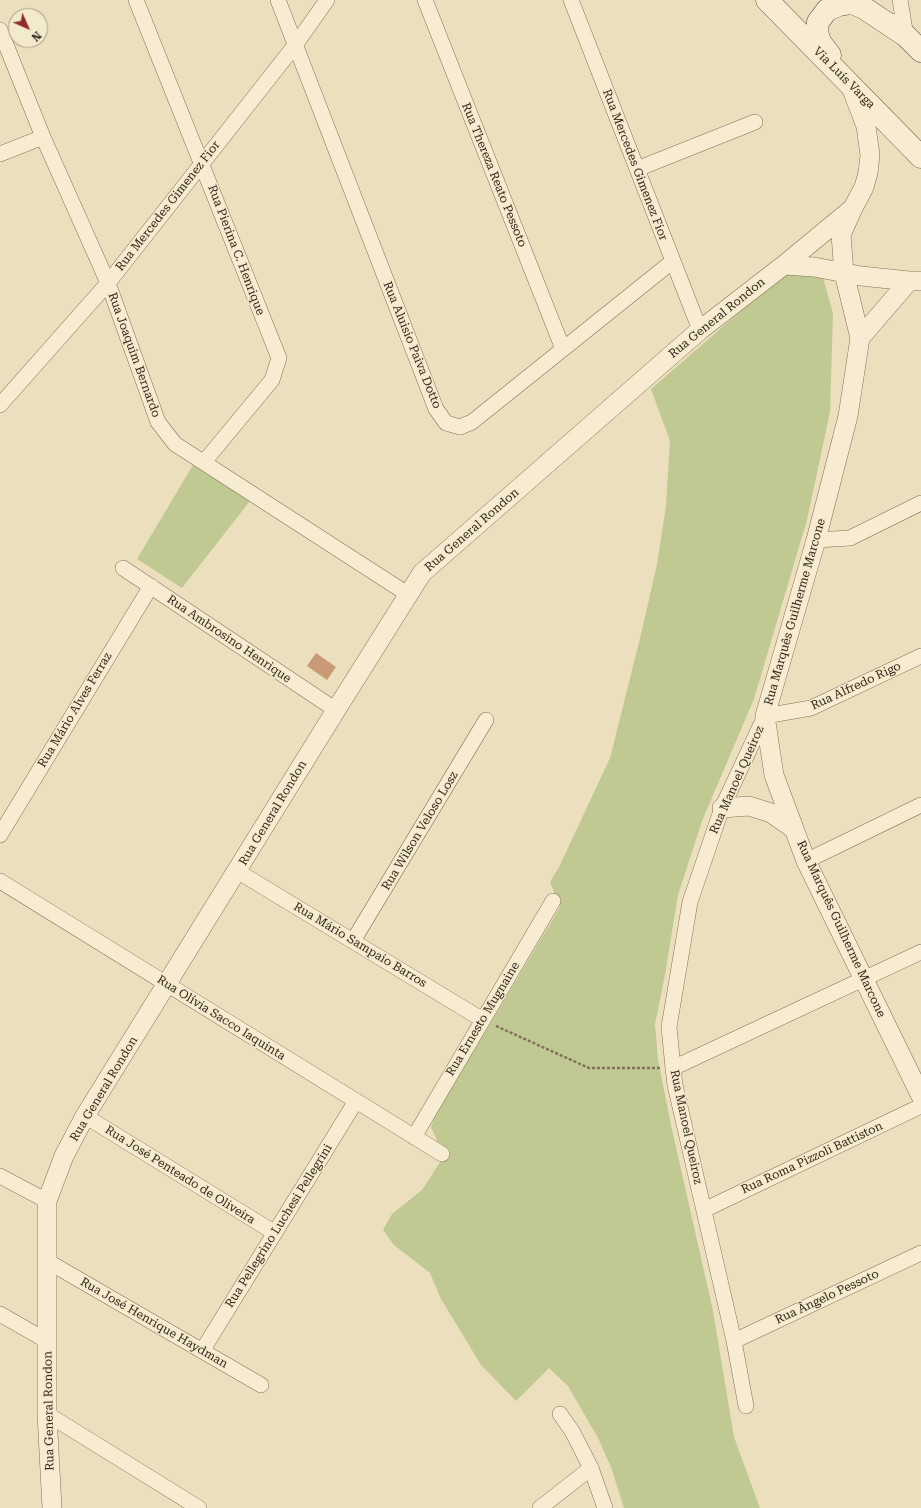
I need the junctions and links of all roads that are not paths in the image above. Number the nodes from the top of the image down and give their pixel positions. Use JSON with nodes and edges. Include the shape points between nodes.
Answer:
{"nodes":[{"id":1,"x":136,"y":0,"type":"edge"},
{"id":2,"x":278,"y":0,"type":"edge"},
{"id":3,"x":327,"y":0,"type":"edge"},
{"id":4,"x":425,"y":0,"type":"edge"},
{"id":5,"x":571,"y":0,"type":"edge"},
{"id":6,"x":767,"y":0,"type":"edge"},
{"id":7,"x":871,"y":0,"type":"edge"},
{"id":8,"x":900,"y":0,"type":"edge"},
{"id":9,"x":0,"y":30,"type":"edge"},
{"id":10,"x":906,"y":36,"type":"junction"},
{"id":11,"x":296,"y":44,"type":"junction"},
{"id":12,"x":921,"y":51,"type":"edge"},
{"id":13,"x":851,"y":86,"type":"junction"},
{"id":14,"x":755,"y":122,"type":"dead end"},
{"id":15,"x":43,"y":137,"type":"junction"},
{"id":16,"x":0,"y":154,"type":"edge"},
{"id":17,"x":921,"y":157,"type":"edge"},
{"id":18,"x":202,"y":164,"type":"junction"},
{"id":19,"x":637,"y":169,"type":"junction"},
{"id":20,"x":853,"y":208,"type":"junction"},
{"id":21,"x":673,"y":261,"type":"junction"},
{"id":22,"x":784,"y":265,"type":"junction"},
{"id":23,"x":844,"y":273,"type":"junction"},
{"id":24,"x":915,"y":281,"type":"edge"},
{"id":25,"x":108,"y":284,"type":"junction"},
{"id":26,"x":700,"y":330,"type":"junction"},
{"id":27,"x":860,"y":338,"type":"junction"},
{"id":28,"x":563,"y":349,"type":"junction"},
{"id":29,"x":1,"y":401,"type":"edge"},
{"id":30,"x":204,"y":462,"type":"junction"},
{"id":31,"x":921,"y":503,"type":"edge"},
{"id":32,"x":816,"y":540,"type":"junction"},
{"id":33,"x":123,"y":568,"type":"dead end"},
{"id":34,"x":151,"y":586,"type":"junction"},
{"id":35,"x":409,"y":595,"type":"junction"},
{"id":36,"x":921,"y":656,"type":"edge"},
{"id":37,"x":336,"y":710,"type":"junction"},
{"id":38,"x":765,"y":716,"type":"junction"},
{"id":39,"x":486,"y":720,"type":"dead end"},
{"id":40,"x":921,"y":805,"type":"edge"},
{"id":41,"x":722,"y":808,"type":"junction"},
{"id":42,"x":794,"y":829,"type":"junction"},
{"id":43,"x":0,"y":834,"type":"edge"},
{"id":44,"x":806,"y":861,"type":"junction"},
{"id":45,"x":238,"y":871,"type":"junction"},
{"id":46,"x":0,"y":881,"type":"edge"},
{"id":47,"x":553,"y":901,"type":"dead end"},
{"id":48,"x":353,"y":941,"type":"junction"},
{"id":49,"x":921,"y":952,"type":"edge"},
{"id":50,"x":864,"y":979,"type":"junction"},
{"id":51,"x":167,"y":984,"type":"junction"},
{"id":52,"x":483,"y":1020,"type":"junction"},
{"id":53,"x":673,"y":1068,"type":"junction"},
{"id":54,"x":921,"y":1096,"type":"edge"},
{"id":55,"x":356,"y":1101,"type":"junction"},
{"id":56,"x":921,"y":1106,"type":"edge"},
{"id":57,"x":85,"y":1116,"type":"junction"},
{"id":58,"x":414,"y":1137,"type":"junction"},
{"id":59,"x":442,"y":1154,"type":"dead end"},
{"id":60,"x":0,"y":1176,"type":"edge"},
{"id":61,"x":47,"y":1201,"type":"junction"},
{"id":62,"x":704,"y":1210,"type":"junction"},
{"id":63,"x":275,"y":1233,"type":"junction"},
{"id":64,"x":921,"y":1253,"type":"edge"},
{"id":65,"x":47,"y":1261,"type":"junction"},
{"id":66,"x":0,"y":1314,"type":"edge"},
{"id":67,"x":47,"y":1341,"type":"junction"},
{"id":68,"x":734,"y":1341,"type":"junction"},
{"id":69,"x":202,"y":1351,"type":"junction"},
{"id":70,"x":261,"y":1385,"type":"dead end"},
{"id":71,"x":746,"y":1406,"type":"dead end"},
{"id":72,"x":47,"y":1414,"type":"junction"},
{"id":73,"x":560,"y":1414,"type":"dead end"},
{"id":74,"x":591,"y":1468,"type":"junction"},
{"id":75,"x":52,"y":1508,"type":"edge"},
{"id":76,"x":199,"y":1508,"type":"edge"},
{"id":77,"x":540,"y":1508,"type":"edge"},
{"id":78,"x":605,"y":1508,"type":"edge"}],
"edges":[{"from":1,"to":18,"type":"street","name":"Rua Pierina C. Henrique"},
{"from":2,"to":11,"type":"street","name":"Rua Aluisio Paiva Dotto"},
{"from":3,"to":11,"type":"street","name":"Rua Mercedes Gimenez Fior"},
{"from":4,"to":28,"type":"street","name":"Rua Thereza Reato Pessoto"},
{"from":5,"to":19,"type":"street","name":"Rua Mercedes Gimenez Fior"},
{"from":6,"to":13,"type":"main road","name":"Via Luís Varga"},
{"from":7,"to":10,"type":"main road"},
{"from":8,"to":10,"type":"street"},
{"from":9,"to":15,"type":"street","name":"Rua Joaquim Bernardo"},
{"from":10,"to":12,"type":"main road"},
{"from":10,"to":13,"type":"main road","via":[[864,8],[852,4],[826,10],[818,22],[820,42]]},
{"from":11,"to":18,"type":"street","name":"Rua Mercedes Gimenez Fior"},
{"from":11,"to":28,"type":"street","name":"Rua Aluisio Paiva Dotto","via":[[436,409],[446,422],[460,427],[472,422]]},
{"from":13,"to":17,"type":"main road","name":"Via Luís Varga"},
{"from":13,"to":20,"type":"street","name":"Rua General Rondon","via":[[866,126],[870,155],[864,187]]},
{"from":14,"to":19,"type":"street"},
{"from":15,"to":16,"type":"street"},
{"from":15,"to":25,"type":"street","name":"Rua Joaquim Bernardo"},
{"from":18,"to":25,"type":"street","name":"Rua Mercedes Gimenez Fior"},
{"from":18,"to":30,"type":"street","name":"Rua Pierina C. Henrique","via":[[279,358],[272,380]]},
{"from":19,"to":21,"type":"street","name":"Rua Mercedes Gimenez Fior"},
{"from":20,"to":22,"type":"street","name":"Rua General Rondon"},
{"from":20,"to":23,"type":"street","name":"Rua General Rondon","via":[[841,235]]},
{"from":21,"to":26,"type":"street","name":"Rua Mercedes Gimenez Fior"},
{"from":21,"to":28,"type":"street","name":"Rua Aluisio Paiva Dotto"},
{"from":22,"to":23,"type":"street"},
{"from":22,"to":26,"type":"street","name":"Rua General Rondon"},
{"from":23,"to":24,"type":"street"},
{"from":23,"to":27,"type":"street","name":"Rua Marquês Guilherme Marcone"},
{"from":24,"to":27,"type":"street"},
{"from":25,"to":29,"type":"street","name":"Rua Mercedes Gimenez Fior"},
{"from":25,"to":30,"type":"street","name":"Rua Joaquim Bernardo","via":[[158,422],[174,444]]},
{"from":26,"to":35,"type":"street","name":"Rua General Rondon","via":[[422,573]]},
{"from":27,"to":32,"type":"street","name":"Rua Marquês Guilherme Marcone","via":[[848,416]]},
{"from":30,"to":35,"type":"street","name":"Rua Joaquim Bernardo"},
{"from":31,"to":32,"type":"street","via":[[850,538]]},
{"from":32,"to":38,"type":"street","name":"Rua Marquês Guilherme Marcone"},
{"from":33,"to":34,"type":"street","name":"Rua Ambrosino Henrique"},
{"from":34,"to":37,"type":"street","name":"Rua Ambrosino Henrique"},
{"from":34,"to":43,"type":"street","name":"Rua Mário Alves Ferraz"},
{"from":35,"to":37,"type":"street","name":"Rua General Rondon"},
{"from":36,"to":38,"type":"street","name":"Rua Alfredo Rigo","via":[[811,708]]},
{"from":37,"to":45,"type":"street","name":"Rua General Rondon"},
{"from":38,"to":41,"type":"street","name":"Rua Manoel Queiroz"},
{"from":38,"to":42,"type":"street","name":"Rua Marquês Guilherme Marcone","via":[[774,775]]},
{"from":39,"to":48,"type":"street","name":"Rua Wilson Veloso Losz"},
{"from":40,"to":44,"type":"street"},
{"from":41,"to":42,"type":"street","via":[[749,806],[771,813]]},
{"from":41,"to":53,"type":"street","name":"Rua Manoel Queiroz","via":[[690,902],[668,1027]]},
{"from":42,"to":44,"type":"street","name":"Rua Marquês Guilherme Marcone"},
{"from":44,"to":50,"type":"street","name":"Rua Marquês Guilherme Marcone"},
{"from":45,"to":48,"type":"street","name":"Rua Mário Sampaio Barros"},
{"from":45,"to":51,"type":"street","name":"Rua General Rondon"},
{"from":46,"to":51,"type":"street","name":"Rua Olívia Sacco Iaquinta"},
{"from":47,"to":52,"type":"street","name":"Rua Ernesto Mugnaine"},
{"from":48,"to":52,"type":"street","name":"Rua Mário Sampaio Barros"},
{"from":49,"to":50,"type":"street"},
{"from":50,"to":53,"type":"street"},
{"from":50,"to":54,"type":"street","name":"Rua Marquês Guilherme Marcone"},
{"from":51,"to":55,"type":"street","name":"Rua Olívia Sacco Iaquinta"},
{"from":51,"to":57,"type":"street","name":"Rua General Rondon"},
{"from":52,"to":58,"type":"street","name":"Rua Ernesto Mugnaine"},
{"from":53,"to":62,"type":"street","name":"Rua Manoel Queiroz"},
{"from":55,"to":58,"type":"street","name":"Rua Olívia Sacco Iaquinta"},
{"from":55,"to":63,"type":"street","name":"Rua Pellegrino Luchesi Pellegrini"},
{"from":56,"to":62,"type":"street","name":"Rua Roma Pizzoli Battiston"},
{"from":57,"to":61,"type":"street","name":"Rua General Rondon","via":[[64,1156]]},
{"from":57,"to":63,"type":"street","name":"Rua José Penteado de Oliveira"},
{"from":58,"to":59,"type":"street","name":"Rua Olívia Sacco Iaquinta"},
{"from":60,"to":61,"type":"street"},
{"from":61,"to":65,"type":"street","name":"Rua General Rondon"},
{"from":62,"to":68,"type":"street","name":"Rua Manoel Queiroz"},
{"from":63,"to":69,"type":"street","name":"Rua Pellegrino Luchesi Pellegrini"},
{"from":64,"to":68,"type":"street","name":"Rua Ângelo Pessoto"},
{"from":65,"to":67,"type":"street","name":"Rua General Rondon"},
{"from":65,"to":69,"type":"street","name":"Rua José Henrique Haydman"},
{"from":66,"to":67,"type":"street"},
{"from":67,"to":72,"type":"street","name":"Rua General Rondon"},
{"from":68,"to":71,"type":"street","name":"Rua Manoel Queiroz"},
{"from":69,"to":70,"type":"street","name":"Rua José Henrique Haydman"},
{"from":72,"to":75,"type":"street","name":"Rua General Rondon"},
{"from":72,"to":76,"type":"street"},
{"from":73,"to":74,"type":"street"},
{"from":74,"to":77,"type":"street"},
{"from":74,"to":78,"type":"street"}]}
